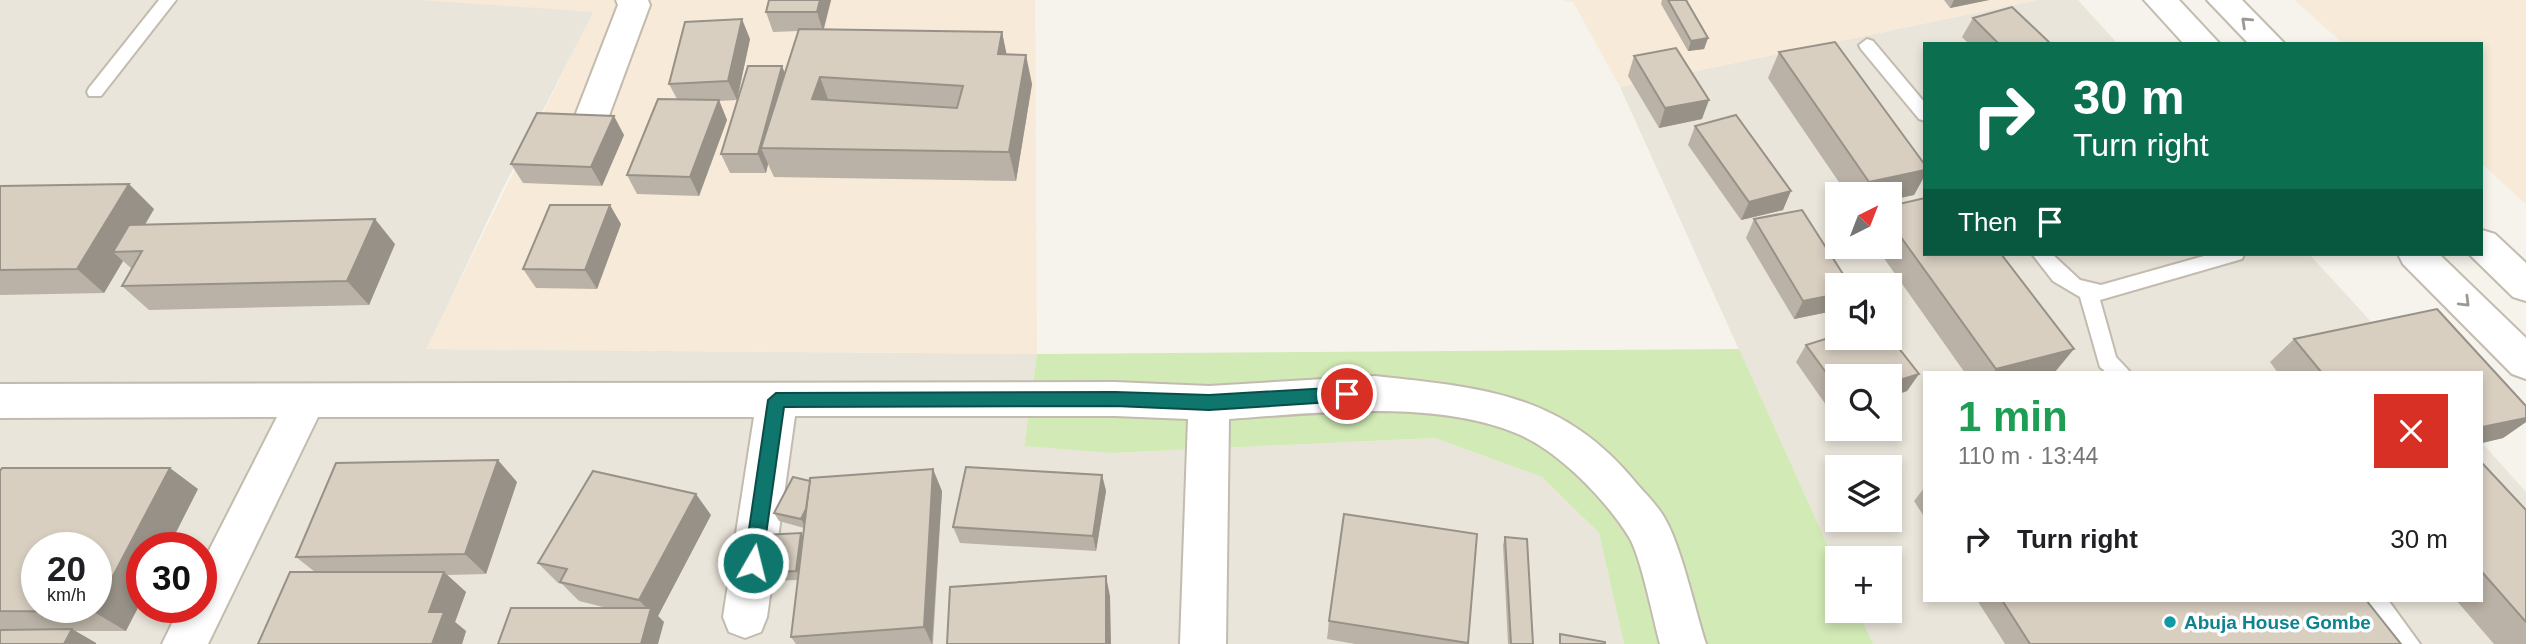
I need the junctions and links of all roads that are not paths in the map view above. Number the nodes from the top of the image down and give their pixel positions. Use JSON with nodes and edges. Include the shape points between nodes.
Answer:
{"nodes":[{"id":1,"x":168,"y":0,"type":"edge"},
{"id":2,"x":632,"y":0,"type":"edge"},
{"id":3,"x":2160,"y":0,"type":"edge"},
{"id":4,"x":2223,"y":0,"type":"edge"},
{"id":5,"x":2202,"y":42,"type":"edge"},
{"id":6,"x":2267,"y":42,"type":"edge"},
{"id":7,"x":1867,"y":45,"type":"dead end"},
{"id":8,"x":95,"y":92,"type":"dead end"},
{"id":9,"x":1923,"y":113,"type":"edge"},
{"id":10,"x":590,"y":121,"type":"edge"},
{"id":11,"x":2483,"y":245,"type":"edge"},
{"id":12,"x":2042,"y":256,"type":"edge"},
{"id":13,"x":2228,"y":256,"type":"edge"},
{"id":14,"x":2418,"y":256,"type":"edge"},
{"id":15,"x":2526,"y":286,"type":"edge"},
{"id":16,"x":2089,"y":293,"type":"junction"},
{"id":17,"x":2526,"y":363,"type":"edge"},
{"id":18,"x":2119,"y":371,"type":"edge"},
{"id":19,"x":776,"y":400,"type":"junction"},
{"id":20,"x":0,"y":401,"type":"edge"},
{"id":21,"x":306,"y":401,"type":"junction"},
{"id":22,"x":1209,"y":402,"type":"junction"},
{"id":23,"x":2376,"y":602,"type":"edge"},
{"id":24,"x":745,"y":617,"type":"dead end"},
{"id":25,"x":186,"y":644,"type":"edge"},
{"id":26,"x":1203,"y":644,"type":"edge"},
{"id":27,"x":1684,"y":644,"type":"edge"},
{"id":28,"x":2409,"y":644,"type":"edge"}],
"edges":[{"from":1,"to":8,"type":"lane"},
{"from":2,"to":10,"type":"street","via":[[634,5]]},
{"from":3,"to":5,"type":"street"},
{"from":6,"to":4,"type":"street","one_way":true},
{"from":7,"to":9,"type":"lane"},
{"from":11,"to":15,"type":"street"},
{"from":12,"to":16,"type":"lane","via":[[2063,281]]},
{"from":13,"to":16,"type":"lane"},
{"from":14,"to":17,"type":"street","one_way":true},
{"from":16,"to":18,"type":"lane","via":[[2108,361]]},
{"from":19,"to":21,"type":"street"},
{"from":19,"to":22,"type":"street"},
{"from":19,"to":24,"type":"street"},
{"from":20,"to":21,"type":"street"},
{"from":21,"to":25,"type":"street"},
{"from":22,"to":26,"type":"street"},
{"from":22,"to":27,"type":"street","via":[[1375,393],[1465,403],[1528,419],[1601,469],[1649,530]]},
{"from":23,"to":28,"type":"lane"}]}
